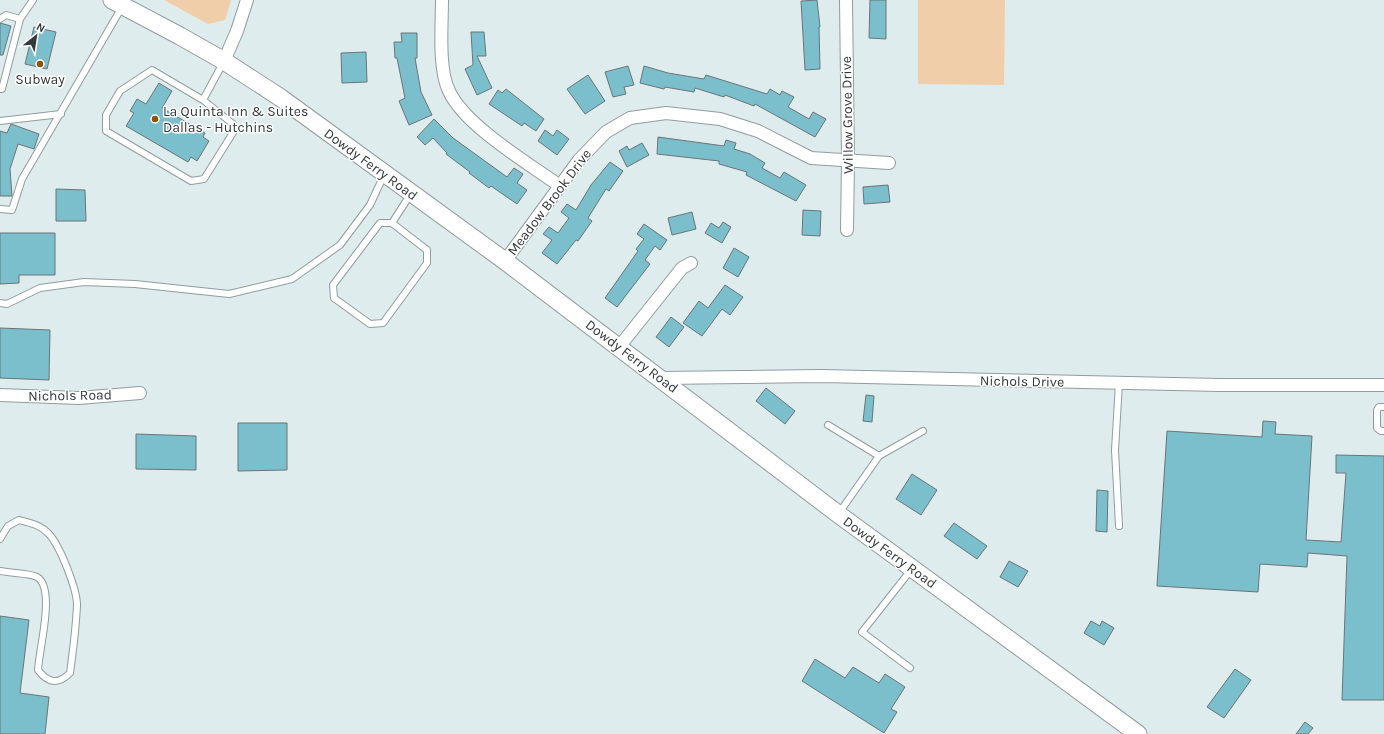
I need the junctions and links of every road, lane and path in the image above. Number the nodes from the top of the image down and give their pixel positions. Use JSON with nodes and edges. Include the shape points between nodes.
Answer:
{"nodes":[{"id":1,"x":33,"y":0,"type":"edge"},
{"id":2,"x":247,"y":0,"type":"edge"},
{"id":3,"x":442,"y":0,"type":"edge"},
{"id":4,"x":846,"y":0,"type":"edge"},
{"id":5,"x":117,"y":3,"type":"edge"},
{"id":6,"x":20,"y":19,"type":"junction"},
{"id":7,"x":0,"y":20,"type":"edge"},
{"id":8,"x":224,"y":61,"type":"junction"},
{"id":9,"x":0,"y":89,"type":"edge"},
{"id":10,"x":203,"y":100,"type":"junction"},
{"id":11,"x":61,"y":114,"type":"junction"},
{"id":12,"x":0,"y":121,"type":"edge"},
{"id":13,"x":848,"y":160,"type":"junction"},
{"id":14,"x":889,"y":163,"type":"dead end"},
{"id":15,"x":385,"y":174,"type":"junction"},
{"id":16,"x":560,"y":186,"type":"junction"},
{"id":17,"x":411,"y":193,"type":"junction"},
{"id":18,"x":0,"y":210,"type":"edge"},
{"id":19,"x":392,"y":222,"type":"junction"},
{"id":20,"x":847,"y":230,"type":"dead end"},
{"id":21,"x":505,"y":261,"type":"junction"},
{"id":22,"x":691,"y":263,"type":"dead end"},
{"id":23,"x":0,"y":303,"type":"edge"},
{"id":24,"x":619,"y":347,"type":"junction"},
{"id":25,"x":661,"y":378,"type":"junction"},
{"id":26,"x":1119,"y":383,"type":"junction"},
{"id":27,"x":1384,"y":385,"type":"edge"},
{"id":28,"x":140,"y":393,"type":"dead end"},
{"id":29,"x":0,"y":395,"type":"edge"},
{"id":30,"x":1384,"y":407,"type":"edge"},
{"id":31,"x":828,"y":425,"type":"dead end"},
{"id":32,"x":923,"y":431,"type":"dead end"},
{"id":33,"x":1384,"y":431,"type":"edge"},
{"id":34,"x":879,"y":456,"type":"junction"},
{"id":35,"x":838,"y":514,"type":"junction"},
{"id":36,"x":1119,"y":526,"type":"dead end"},
{"id":37,"x":0,"y":539,"type":"edge"},
{"id":38,"x":912,"y":568,"type":"junction"},
{"id":39,"x":0,"y":571,"type":"edge"},
{"id":40,"x":910,"y":668,"type":"dead end"},
{"id":41,"x":1138,"y":734,"type":"edge"}],
"edges":[{"from":1,"to":6,"type":"lane"},
{"from":2,"to":8,"type":"street"},
{"from":3,"to":16,"type":"street","via":[[442,63],[449,91],[470,120]]},
{"from":4,"to":13,"type":"street","name":"Willow Grove Drive"},
{"from":5,"to":8,"type":"street","name":"Dowdy Ferry Road"},
{"from":5,"to":11,"type":"lane"},
{"from":6,"to":7,"type":"lane","via":[[6,15]]},
{"from":6,"to":9,"type":"lane"},
{"from":8,"to":10,"type":"lane"},
{"from":8,"to":15,"type":"street","name":"Dowdy Ferry Road","via":[[281,98]]},
{"from":10,"to":10,"type":"lane","via":[[233,124],[234,131],[204,179],[191,180],[106,131],[106,115],[120,91],[152,70]]},
{"from":11,"to":12,"type":"lane"},
{"from":11,"to":18,"type":"lane","via":[[22,179],[12,210]]},
{"from":13,"to":14,"type":"street","name":"Meadow Brook Drive"},
{"from":13,"to":16,"type":"street","name":"Meadow Brook Drive","via":[[811,158],[758,131],[720,119],[666,113],[630,118],[606,132],[579,160]]},
{"from":13,"to":20,"type":"street","name":"Willow Grove Drive"},
{"from":15,"to":17,"type":"street","name":"Dowdy Ferry Road"},
{"from":15,"to":23,"type":"lane","via":[[370,205],[340,245],[292,279],[229,294],[135,284],[84,282],[40,288],[7,304]]},
{"from":16,"to":21,"type":"street","name":"Meadow Brook Drive"},
{"from":17,"to":19,"type":"lane"},
{"from":17,"to":21,"type":"street","name":"Dowdy Ferry Road"},
{"from":19,"to":19,"type":"lane","via":[[380,223],[333,285],[334,298],[370,324],[383,323],[427,264],[427,250]]},
{"from":21,"to":24,"type":"street","name":"Dowdy Ferry Road"},
{"from":22,"to":24,"type":"street","via":[[682,268]]},
{"from":24,"to":25,"type":"street","name":"Dowdy Ferry Road"},
{"from":25,"to":26,"type":"street","name":"Nichols Drive","via":[[822,376]]},
{"from":25,"to":35,"type":"street","name":"Dowdy Ferry Road"},
{"from":26,"to":27,"type":"street","name":"Nichols Drive"},
{"from":26,"to":36,"type":"lane","via":[[1115,450]]},
{"from":28,"to":29,"type":"street","name":"Nichols Road","via":[[79,398]]},
{"from":30,"to":33,"type":"lane","via":[[1377,410],[1377,428]]},
{"from":31,"to":34,"type":"lane"},
{"from":32,"to":34,"type":"lane"},
{"from":34,"to":35,"type":"lane"},
{"from":35,"to":38,"type":"street","name":"Dowdy Ferry Road"},
{"from":37,"to":39,"type":"lane","via":[[8,526],[19,520],[36,524],[49,534],[59,549],[75,589],[77,605],[70,673],[63,680],[45,679],[38,670],[47,602],[45,585],[36,577]]},
{"from":38,"to":40,"type":"lane","via":[[862,632]]},
{"from":38,"to":41,"type":"street","name":"Dowdy Ferry Road"}]}
